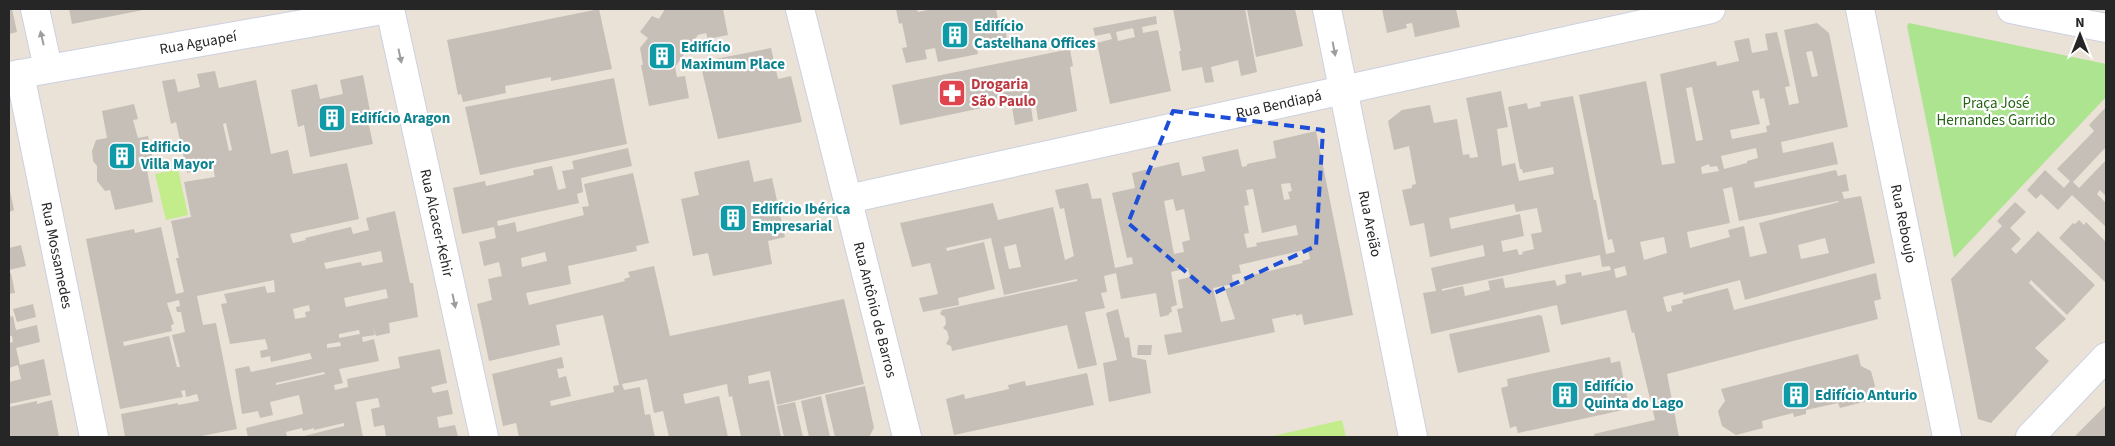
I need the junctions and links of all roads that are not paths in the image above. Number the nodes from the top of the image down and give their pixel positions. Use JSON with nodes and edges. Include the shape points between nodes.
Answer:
{"nodes":[{"id":1,"x":35,"y":9,"type":"edge"},
{"id":2,"x":389,"y":9,"type":"edge"},
{"id":3,"x":800,"y":9,"type":"edge"},
{"id":4,"x":1327,"y":9,"type":"edge"},
{"id":5,"x":1711,"y":9,"type":"edge"},
{"id":6,"x":1860,"y":9,"type":"edge"},
{"id":7,"x":2011,"y":9,"type":"edge"},
{"id":8,"x":289,"y":18,"type":"edge"},
{"id":9,"x":2106,"y":28,"type":"edge"},
{"id":10,"x":48,"y":68,"type":"junction"},
{"id":11,"x":14,"y":75,"type":"edge"},
{"id":12,"x":1342,"y":90,"type":"junction"},
{"id":13,"x":848,"y":199,"type":"junction"},
{"id":14,"x":2106,"y":357,"type":"edge"},
{"id":15,"x":94,"y":437,"type":"edge"},
{"id":16,"x":484,"y":437,"type":"edge"},
{"id":17,"x":907,"y":437,"type":"edge"},
{"id":18,"x":1412,"y":437,"type":"edge"},
{"id":19,"x":1947,"y":437,"type":"edge"},
{"id":20,"x":2030,"y":437,"type":"edge"}],
"edges":[{"from":10,"to":1,"type":"street","one_way":true},
{"from":2,"to":8,"type":"street","name":"Rua Aguapeí"},
{"from":2,"to":16,"type":"street","name":"Rua Alcacer-Kehir","one_way":true},
{"from":3,"to":13,"type":"street","name":"Rua Antônio de Barros"},
{"from":4,"to":12,"type":"street","name":"Rua Areião","one_way":true},
{"from":5,"to":12,"type":"street","name":"Rua Bendiapá"},
{"from":6,"to":19,"type":"street","name":"Rua Reboujo"},
{"from":7,"to":9,"type":"street"},
{"from":8,"to":10,"type":"street","name":"Rua Aguapeí"},
{"from":10,"to":11,"type":"street","name":"Rua Aguapeí"},
{"from":11,"to":15,"type":"street","name":"Rua Mossamedes"},
{"from":12,"to":13,"type":"street","name":"Rua Bendiapá"},
{"from":12,"to":18,"type":"street","name":"Rua Areião"},
{"from":13,"to":17,"type":"street","name":"Rua Antônio de Barros"},
{"from":14,"to":20,"type":"street"}]}
